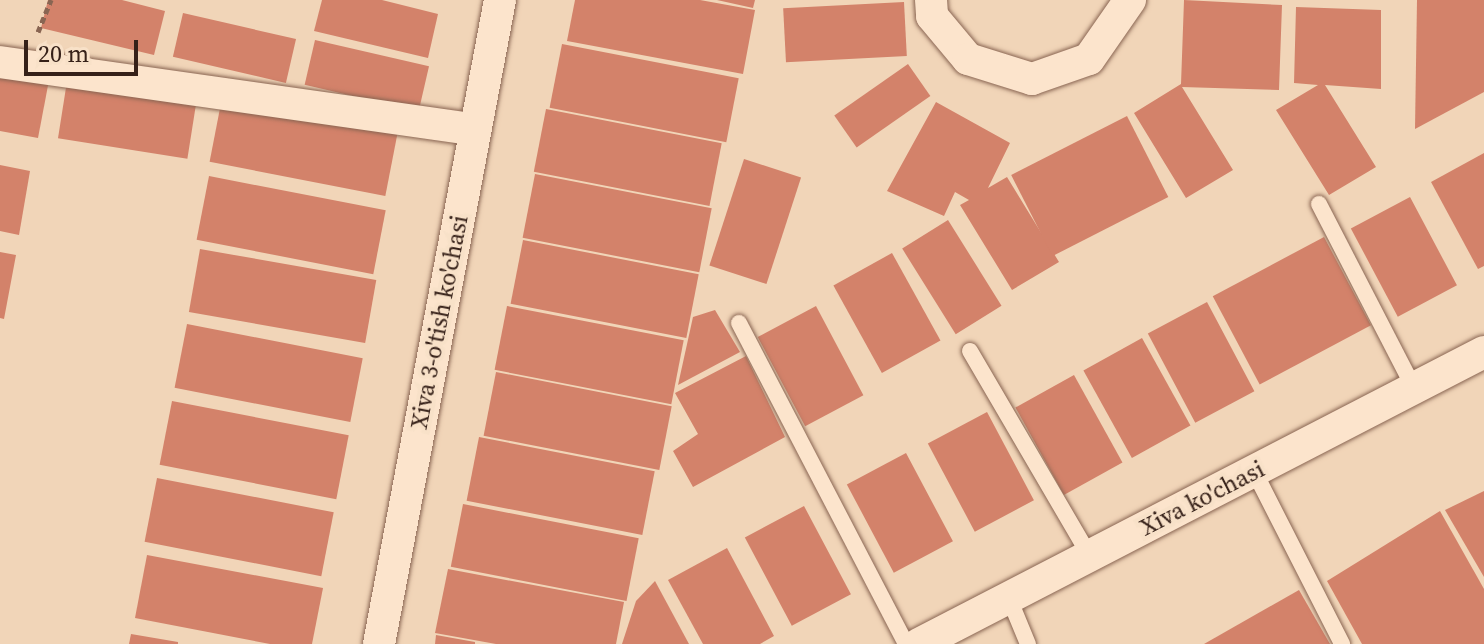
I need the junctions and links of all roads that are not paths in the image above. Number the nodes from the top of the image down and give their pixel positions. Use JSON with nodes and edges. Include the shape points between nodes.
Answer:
{"nodes":[{"id":1,"x":500,"y":0,"type":"edge"},
{"id":2,"x":931,"y":0,"type":"edge"},
{"id":3,"x":1130,"y":0,"type":"edge"},
{"id":4,"x":0,"y":62,"type":"edge"},
{"id":5,"x":475,"y":130,"type":"junction"},
{"id":6,"x":1319,"y":204,"type":"dead end"},
{"id":7,"x":739,"y":323,"type":"dead end"},
{"id":8,"x":970,"y":351,"type":"dead end"},
{"id":9,"x":1484,"y":352,"type":"edge"},
{"id":10,"x":1414,"y":388,"type":"junction"},
{"id":11,"x":1254,"y":471,"type":"junction"},
{"id":12,"x":1090,"y":556,"type":"junction"},
{"id":13,"x":1009,"y":598,"type":"junction"},
{"id":14,"x":379,"y":644,"type":"edge"},
{"id":15,"x":906,"y":644,"type":"edge"},
{"id":16,"x":919,"y":644,"type":"edge"},
{"id":17,"x":1028,"y":644,"type":"edge"},
{"id":18,"x":1342,"y":644,"type":"edge"}],
"edges":[{"from":1,"to":5,"type":"street","name":"Xiva 3-o'tish ko'chasi"},
{"from":2,"to":3,"type":"street","via":[[932,16],[968,59],[1032,79],[1089,59]]},
{"from":4,"to":5,"type":"street"},
{"from":5,"to":14,"type":"street","name":"Xiva 3-o'tish ko'chasi"},
{"from":6,"to":10,"type":"lane"},
{"from":7,"to":15,"type":"lane"},
{"from":8,"to":12,"type":"lane"},
{"from":9,"to":10,"type":"street","name":"Xiva ko'chasi"},
{"from":10,"to":11,"type":"street","name":"Xiva ko'chasi"},
{"from":11,"to":12,"type":"street","name":"Xiva ko'chasi"},
{"from":11,"to":18,"type":"lane"},
{"from":12,"to":13,"type":"street","name":"Xiva ko'chasi"},
{"from":13,"to":16,"type":"street","name":"Xiva ko'chasi"},
{"from":13,"to":17,"type":"lane"}]}
